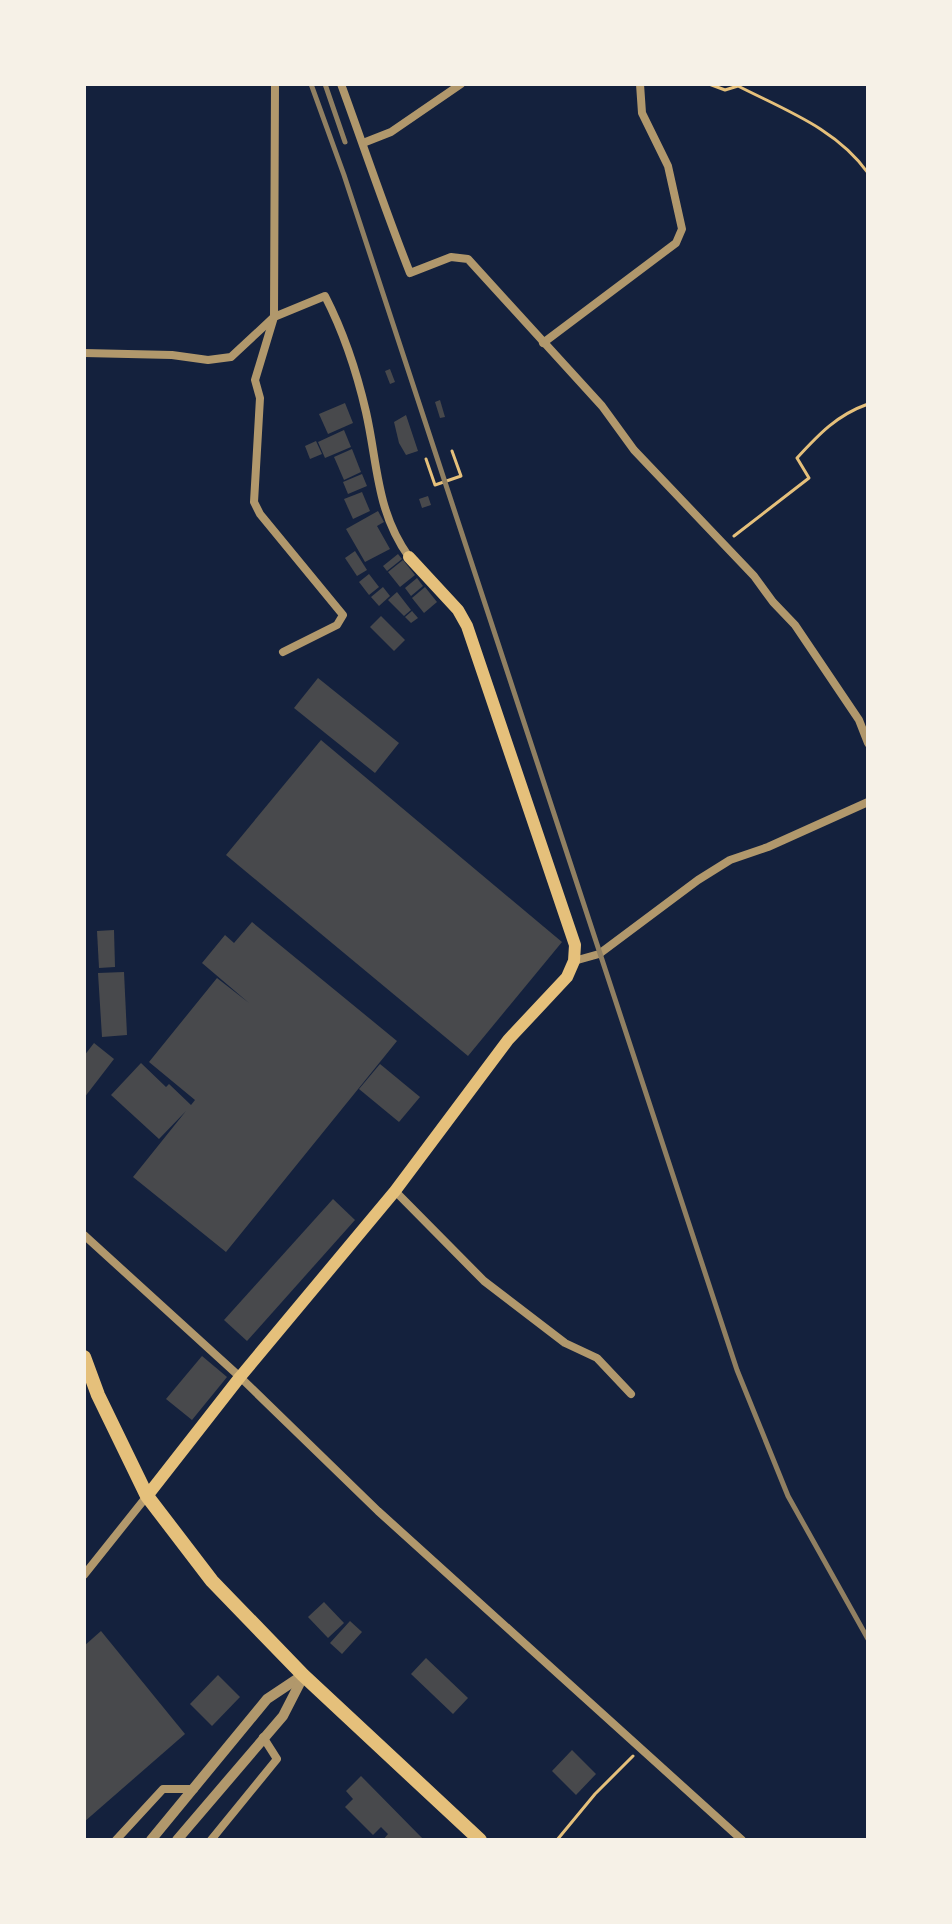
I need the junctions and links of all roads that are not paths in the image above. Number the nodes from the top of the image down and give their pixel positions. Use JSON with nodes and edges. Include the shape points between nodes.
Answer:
{"nodes":[{"id":1,"x":275,"y":84,"type":"edge"},
{"id":2,"x":341,"y":84,"type":"edge"},
{"id":3,"x":461,"y":84,"type":"edge"},
{"id":4,"x":640,"y":84,"type":"edge"},
{"id":5,"x":363,"y":143,"type":"junction"},
{"id":6,"x":274,"y":317,"type":"junction"},
{"id":7,"x":543,"y":343,"type":"junction"},
{"id":8,"x":84,"y":353,"type":"edge"},
{"id":9,"x":409,"y":557,"type":"joint"},
{"id":10,"x":283,"y":652,"type":"dead end"},
{"id":11,"x":868,"y":743,"type":"edge"},
{"id":12,"x":868,"y":802,"type":"edge"},
{"id":13,"x":574,"y":961,"type":"junction"},
{"id":14,"x":395,"y":1191,"type":"junction"},
{"id":15,"x":84,"y":1235,"type":"edge"},
{"id":16,"x":84,"y":1357,"type":"edge"},
{"id":17,"x":240,"y":1377,"type":"junction"},
{"id":18,"x":631,"y":1394,"type":"dead end"},
{"id":19,"x":147,"y":1496,"type":"junction"},
{"id":20,"x":84,"y":1575,"type":"edge"},
{"id":21,"x":303,"y":1675,"type":"junction"},
{"id":22,"x":263,"y":1737,"type":"junction"},
{"id":23,"x":194,"y":1789,"type":"junction"},
{"id":24,"x":116,"y":1840,"type":"edge"},
{"id":25,"x":151,"y":1840,"type":"edge"},
{"id":26,"x":177,"y":1840,"type":"edge"},
{"id":27,"x":211,"y":1840,"type":"edge"},
{"id":28,"x":480,"y":1840,"type":"edge"},
{"id":29,"x":742,"y":1840,"type":"edge"}],
"edges":[{"from":1,"to":6,"type":"street"},
{"from":2,"to":5,"type":"street"},
{"from":3,"to":5,"type":"street","via":[[391,132]]},
{"from":4,"to":7,"type":"street","via":[[642,113],[668,166],[682,229],[676,243]]},
{"from":5,"to":7,"type":"street","via":[[410,273],[451,257],[468,259]]},
{"from":6,"to":8,"type":"street","via":[[231,357]]},
{"from":6,"to":9,"type":"street","via":[[325,296],[365,409],[388,521]]},
{"from":6,"to":10,"type":"street","via":[[255,380],[260,398],[254,502],[343,615],[337,625]]},
{"from":7,"to":11,"type":"street","via":[[795,625],[859,720]]},
{"from":9,"to":13,"type":"main road","via":[[467,626],[571,931]]},
{"from":12,"to":13,"type":"street","via":[[730,860],[599,954]]},
{"from":13,"to":14,"type":"main road","via":[[567,977],[490,1063]]},
{"from":14,"to":17,"type":"main road"},
{"from":14,"to":18,"type":"street","via":[[484,1281],[565,1343],[597,1358]]},
{"from":15,"to":17,"type":"street"},
{"from":16,"to":19,"type":"highway"},
{"from":17,"to":19,"type":"main road"},
{"from":17,"to":29,"type":"street","via":[[378,1511]]},
{"from":19,"to":20,"type":"street"},
{"from":19,"to":21,"type":"highway","via":[[212,1581]]},
{"from":21,"to":22,"type":"street","via":[[283,1716]]},
{"from":21,"to":23,"type":"street","via":[[267,1699]]},
{"from":21,"to":28,"type":"highway"},
{"from":22,"to":26,"type":"street"},
{"from":22,"to":27,"type":"street","via":[[277,1759]]},
{"from":23,"to":24,"type":"street","via":[[163,1789]]},
{"from":23,"to":25,"type":"street"}]}
